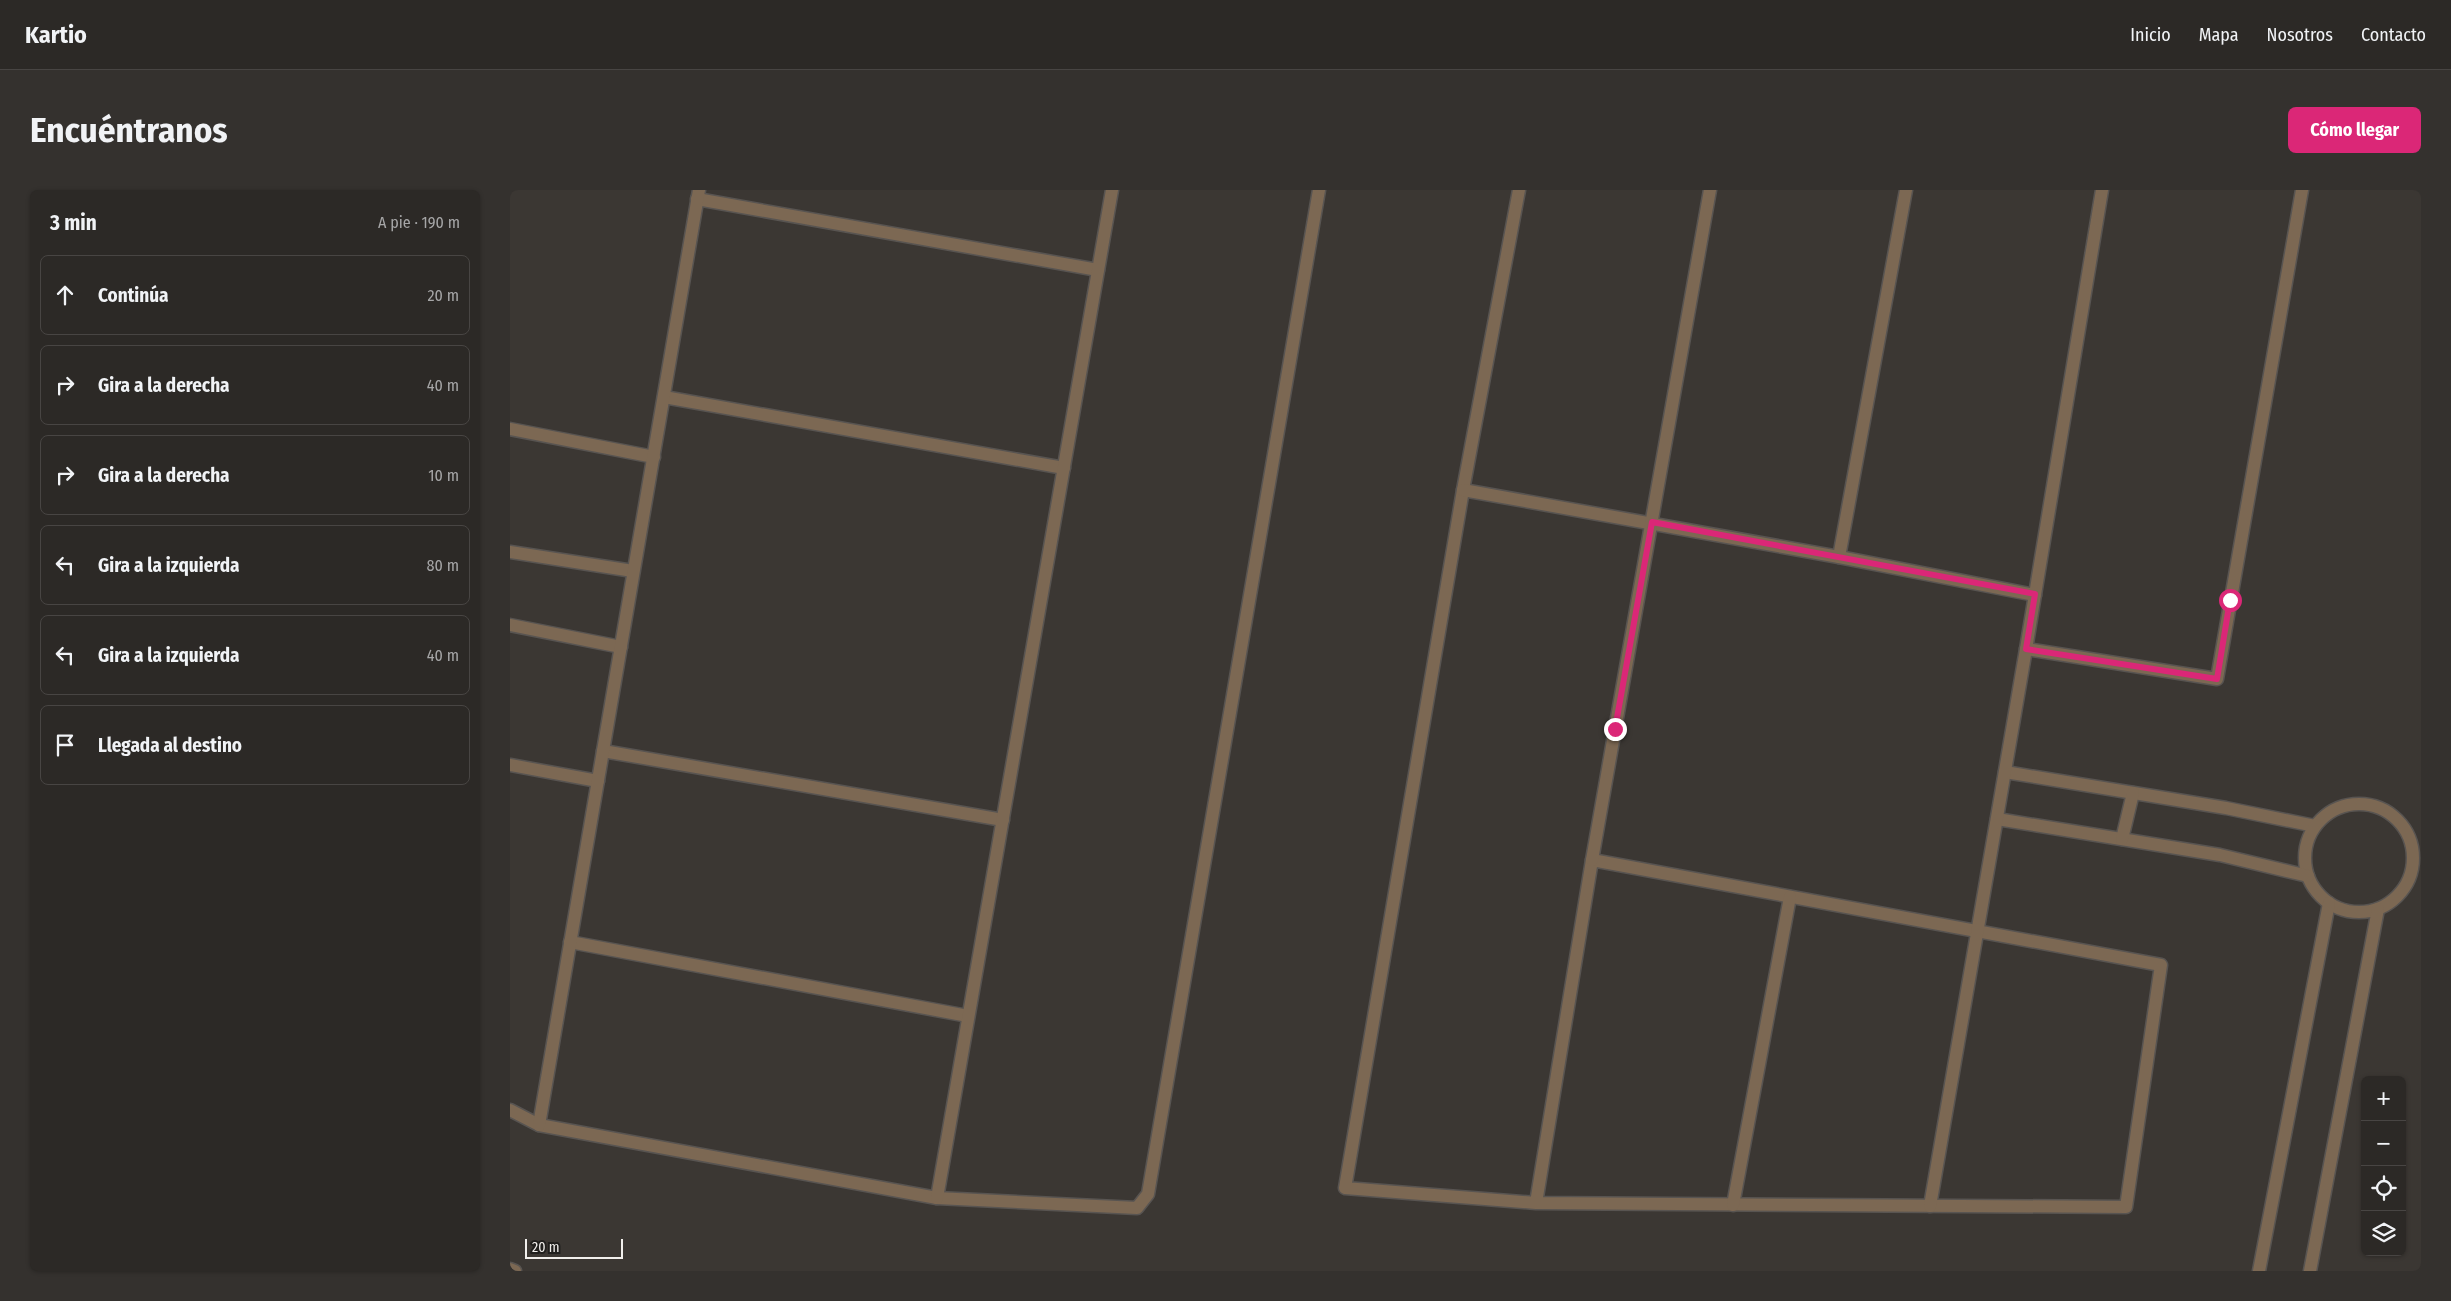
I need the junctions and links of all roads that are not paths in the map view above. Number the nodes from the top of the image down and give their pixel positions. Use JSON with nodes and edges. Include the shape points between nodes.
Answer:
{"nodes":[{"id":1,"x":1112,"y":190,"type":"edge"},
{"id":2,"x":1319,"y":190,"type":"edge"},
{"id":3,"x":1519,"y":190,"type":"edge"},
{"id":4,"x":1710,"y":190,"type":"edge"},
{"id":5,"x":1906,"y":190,"type":"edge"},
{"id":6,"x":2102,"y":190,"type":"edge"},
{"id":7,"x":2302,"y":190,"type":"edge"},
{"id":8,"x":698,"y":195,"type":"edge"},
{"id":9,"x":1098,"y":270,"type":"junction"},
{"id":10,"x":664,"y":397,"type":"junction"},
{"id":11,"x":510,"y":429,"type":"edge"},
{"id":12,"x":654,"y":457,"type":"junction"},
{"id":13,"x":1064,"y":468,"type":"junction"},
{"id":14,"x":1463,"y":490,"type":"junction"},
{"id":15,"x":1652,"y":522,"type":"junction"},
{"id":16,"x":510,"y":552,"type":"edge"},
{"id":17,"x":1839,"y":557,"type":"junction"},
{"id":18,"x":633,"y":572,"type":"junction"},
{"id":19,"x":2035,"y":594,"type":"junction"},
{"id":20,"x":510,"y":625,"type":"edge"},
{"id":21,"x":621,"y":647,"type":"junction"},
{"id":22,"x":2026,"y":649,"type":"junction"},
{"id":23,"x":603,"y":751,"type":"junction"},
{"id":24,"x":510,"y":765,"type":"edge"},
{"id":25,"x":2005,"y":772,"type":"junction"},
{"id":26,"x":598,"y":781,"type":"junction"},
{"id":27,"x":2133,"y":793,"type":"junction"},
{"id":28,"x":1997,"y":819,"type":"junction"},
{"id":29,"x":1002,"y":820,"type":"junction"},
{"id":30,"x":2315,"y":826,"type":"junction"},
{"id":31,"x":2407,"y":832,"type":"junction"},
{"id":32,"x":2421,"y":832,"type":"edge"},
{"id":33,"x":2122,"y":839,"type":"junction"},
{"id":34,"x":1592,"y":860,"type":"junction"},
{"id":35,"x":2308,"y":876,"type":"junction"},
{"id":36,"x":2416,"y":877,"type":"edge"},
{"id":37,"x":1790,"y":897,"type":"junction"},
{"id":38,"x":2329,"y":903,"type":"junction"},
{"id":39,"x":2378,"y":909,"type":"junction"},
{"id":40,"x":1978,"y":931,"type":"junction"},
{"id":41,"x":570,"y":942,"type":"junction"},
{"id":42,"x":968,"y":1016,"type":"junction"},
{"id":43,"x":510,"y":1110,"type":"edge"},
{"id":44,"x":539,"y":1125,"type":"junction"},
{"id":45,"x":937,"y":1198,"type":"junction"},
{"id":46,"x":1536,"y":1203,"type":"junction"},
{"id":47,"x":1733,"y":1205,"type":"junction"},
{"id":48,"x":1930,"y":1206,"type":"junction"},
{"id":49,"x":2312,"y":1268,"type":"edge"},
{"id":50,"x":510,"y":1269,"type":"edge"},
{"id":51,"x":515,"y":1271,"type":"edge"},
{"id":52,"x":2258,"y":1271,"type":"edge"}],
"edges":[{"from":1,"to":9,"type":"street"},
{"from":2,"to":45,"type":"street","via":[[1148,1194],[1137,1208]]},
{"from":3,"to":14,"type":"street"},
{"from":4,"to":15,"type":"street"},
{"from":5,"to":17,"type":"street"},
{"from":6,"to":19,"type":"street"},
{"from":7,"to":22,"type":"street","via":[[2217,679]]},
{"from":8,"to":9,"type":"street"},
{"from":8,"to":10,"type":"street"},
{"from":9,"to":13,"type":"street"},
{"from":10,"to":12,"type":"street"},
{"from":10,"to":13,"type":"street"},
{"from":11,"to":12,"type":"street"},
{"from":12,"to":18,"type":"street"},
{"from":13,"to":29,"type":"street"},
{"from":14,"to":15,"type":"street"},
{"from":14,"to":46,"type":"street","via":[[1344,1188]]},
{"from":15,"to":17,"type":"street"},
{"from":15,"to":34,"type":"street"},
{"from":16,"to":18,"type":"street"},
{"from":17,"to":19,"type":"street"},
{"from":18,"to":21,"type":"street"},
{"from":19,"to":22,"type":"street"},
{"from":20,"to":21,"type":"street"},
{"from":21,"to":23,"type":"street"},
{"from":22,"to":25,"type":"street"},
{"from":23,"to":26,"type":"street"},
{"from":23,"to":29,"type":"street"},
{"from":24,"to":26,"type":"street"},
{"from":25,"to":27,"type":"street"},
{"from":25,"to":28,"type":"street"},
{"from":26,"to":41,"type":"street"},
{"from":27,"to":30,"type":"street"},
{"from":27,"to":33,"type":"street"},
{"from":28,"to":33,"type":"street"},
{"from":28,"to":40,"type":"street"},
{"from":29,"to":42,"type":"street"},
{"from":30,"to":31,"type":"street","via":[[2328,813],[2345,805],[2362,804],[2380,808]]},
{"from":30,"to":35,"type":"street","via":[[2305,859]]},
{"from":31,"to":32,"type":"street"},
{"from":31,"to":36,"type":"street"},
{"from":33,"to":35,"type":"street","via":[[2220,855]]},
{"from":34,"to":37,"type":"street"},
{"from":34,"to":46,"type":"street"},
{"from":35,"to":38,"type":"street","via":[[2316,891]]},
{"from":36,"to":39,"type":"street","via":[[2392,901]]},
{"from":37,"to":40,"type":"street"},
{"from":37,"to":47,"type":"street"},
{"from":38,"to":39,"type":"street","via":[[2344,910]]},
{"from":38,"to":52,"type":"street"},
{"from":39,"to":49,"type":"street"},
{"from":40,"to":48,"type":"street"},
{"from":40,"to":48,"type":"street","via":[[2161,965],[2126,1208]]},
{"from":41,"to":42,"type":"street"},
{"from":41,"to":44,"type":"street"},
{"from":42,"to":45,"type":"street"},
{"from":43,"to":44,"type":"street"},
{"from":44,"to":45,"type":"street"},
{"from":46,"to":47,"type":"street"},
{"from":47,"to":48,"type":"street"},
{"from":50,"to":51,"type":"street"}]}
